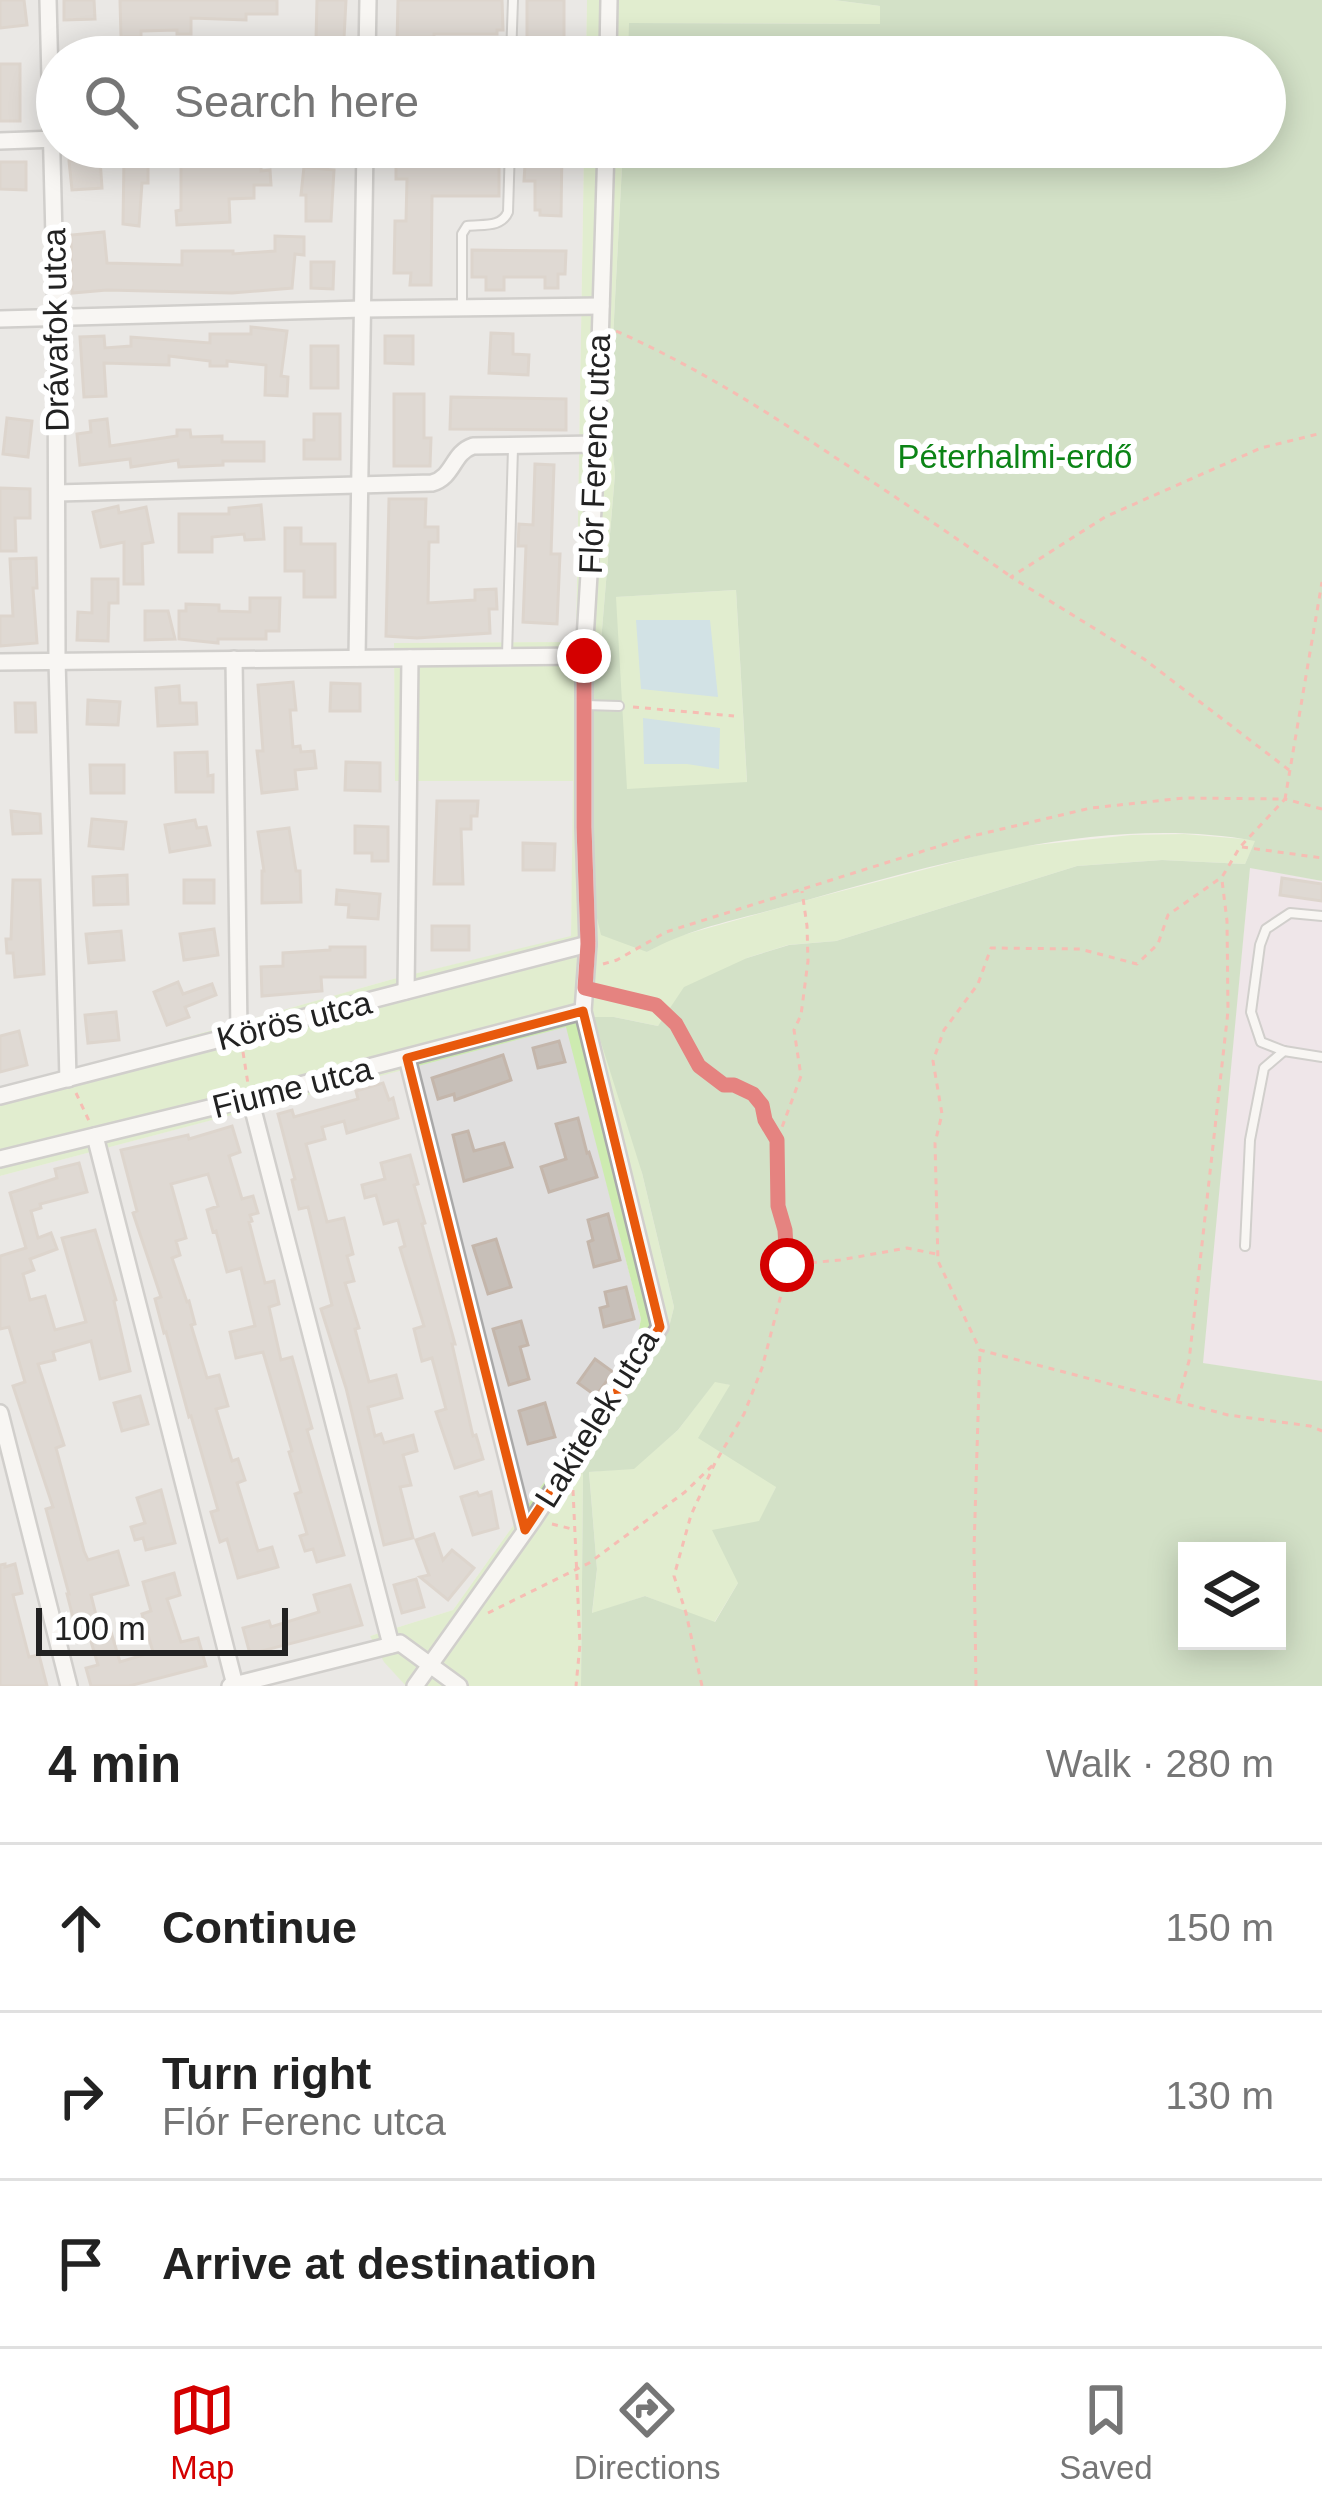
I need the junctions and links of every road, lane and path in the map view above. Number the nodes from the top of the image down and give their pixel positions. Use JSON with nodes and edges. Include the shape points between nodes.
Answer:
{"nodes":[{"id":1,"x":48,"y":0,"type":"edge"},
{"id":2,"x":368,"y":0,"type":"edge"},
{"id":3,"x":513,"y":0,"type":"edge"},
{"id":4,"x":608,"y":0,"type":"edge"},
{"id":5,"x":50,"y":36,"type":"edge"},
{"id":6,"x":367,"y":36,"type":"edge"},
{"id":7,"x":512,"y":36,"type":"edge"},
{"id":8,"x":608,"y":36,"type":"edge"},
{"id":9,"x":36,"y":140,"type":"edge"},
{"id":10,"x":0,"y":141,"type":"edge"},
{"id":11,"x":54,"y":168,"type":"edge"},
{"id":12,"x":365,"y":168,"type":"edge"},
{"id":13,"x":509,"y":168,"type":"edge"},
{"id":14,"x":605,"y":168,"type":"edge"},
{"id":15,"x":601,"y":306,"type":"junction"},
{"id":16,"x":462,"y":308,"type":"junction"},
{"id":17,"x":363,"y":309,"type":"junction"},
{"id":18,"x":56,"y":316,"type":"junction"},
{"id":19,"x":0,"y":319,"type":"edge"},
{"id":20,"x":600,"y":325,"type":"junction"},
{"id":21,"x":1322,"y":434,"type":"edge"},
{"id":22,"x":597,"y":444,"type":"junction"},
{"id":23,"x":513,"y":447,"type":"junction"},
{"id":24,"x":360,"y":484,"type":"junction"},
{"id":25,"x":57,"y":493,"type":"junction"},
{"id":26,"x":1011,"y":577,"type":"junction"},
{"id":27,"x":1322,"y":582,"type":"edge"},
{"id":28,"x":507,"y":656,"type":"junction"},
{"id":29,"x":584,"y":656,"type":"junction"},
{"id":30,"x":357,"y":658,"type":"junction"},
{"id":31,"x":410,"y":658,"type":"junction"},
{"id":32,"x":235,"y":659,"type":"junction"},
{"id":33,"x":57,"y":660,"type":"junction"},
{"id":34,"x":0,"y":662,"type":"edge"},
{"id":35,"x":584,"y":705,"type":"junction"},
{"id":36,"x":619,"y":706,"type":"joint"},
{"id":37,"x":734,"y":716,"type":"dead end"},
{"id":38,"x":1291,"y":771,"type":"junction"},
{"id":39,"x":1285,"y":799,"type":"junction"},
{"id":40,"x":1322,"y":809,"type":"edge"},
{"id":41,"x":1240,"y":847,"type":"junction"},
{"id":42,"x":1322,"y":858,"type":"edge"},
{"id":43,"x":1222,"y":877,"type":"junction"},
{"id":44,"x":802,"y":888,"type":"junction"},
{"id":45,"x":1322,"y":916,"type":"edge"},
{"id":46,"x":588,"y":944,"type":"junction"},
{"id":47,"x":617,"y":960,"type":"dead end"},
{"id":48,"x":586,"y":982,"type":"junction"},
{"id":49,"x":406,"y":991,"type":"junction"},
{"id":50,"x":583,"y":1011,"type":"junction"},
{"id":51,"x":239,"y":1034,"type":"junction"},
{"id":52,"x":1284,"y":1051,"type":"junction"},
{"id":53,"x":1322,"y":1057,"type":"edge"},
{"id":54,"x":406,"y":1058,"type":"junction"},
{"id":55,"x":68,"y":1078,"type":"junction"},
{"id":56,"x":0,"y":1096,"type":"edge"},
{"id":57,"x":250,"y":1098,"type":"junction"},
{"id":58,"x":94,"y":1136,"type":"junction"},
{"id":59,"x":777,"y":1140,"type":"junction"},
{"id":60,"x":0,"y":1159,"type":"edge"},
{"id":61,"x":1245,"y":1246,"type":"dead end"},
{"id":62,"x":938,"y":1254,"type":"junction"},
{"id":63,"x":787,"y":1265,"type":"junction"},
{"id":64,"x":980,"y":1350,"type":"junction"},
{"id":65,"x":1178,"y":1402,"type":"junction"},
{"id":66,"x":0,"y":1413,"type":"edge"},
{"id":67,"x":1322,"y":1431,"type":"edge"},
{"id":68,"x":572,"y":1458,"type":"junction"},
{"id":69,"x":716,"y":1463,"type":"junction"},
{"id":70,"x":529,"y":1525,"type":"junction"},
{"id":71,"x":575,"y":1530,"type":"junction"},
{"id":72,"x":577,"y":1570,"type":"junction"},
{"id":73,"x":489,"y":1612,"type":"dead end"},
{"id":74,"x":391,"y":1646,"type":"junction"},
{"id":75,"x":430,"y":1664,"type":"junction"},
{"id":76,"x":232,"y":1685,"type":"edge"},
{"id":77,"x":70,"y":1686,"type":"edge"},
{"id":78,"x":416,"y":1686,"type":"edge"},
{"id":79,"x":459,"y":1686,"type":"edge"},
{"id":80,"x":576,"y":1686,"type":"edge"},
{"id":81,"x":702,"y":1686,"type":"edge"},
{"id":82,"x":976,"y":1686,"type":"edge"}],
"edges":[{"from":1,"to":5,"type":"street","name":"Drávafok utca"},
{"from":2,"to":6,"type":"street"},
{"from":3,"to":7,"type":"lane"},
{"from":4,"to":8,"type":"street"},
{"from":9,"to":10,"type":"street"},
{"from":11,"to":18,"type":"street","name":"Drávafok utca"},
{"from":12,"to":17,"type":"street"},
{"from":13,"to":16,"type":"lane","via":[[505,219],[464,229]]},
{"from":14,"to":15,"type":"street","name":"Flór Ferenc utca"},
{"from":15,"to":16,"type":"street"},
{"from":15,"to":20,"type":"street","name":"Flór Ferenc utca"},
{"from":16,"to":17,"type":"street"},
{"from":17,"to":18,"type":"street"},
{"from":17,"to":24,"type":"street"},
{"from":18,"to":19,"type":"street"},
{"from":18,"to":25,"type":"street","name":"Drávafok utca"},
{"from":20,"to":22,"type":"street","name":"Flór Ferenc utca"},
{"from":20,"to":26,"type":"path","via":[[758,406]]},
{"from":21,"to":26,"type":"path","via":[[1261,448],[1105,517]]},
{"from":22,"to":23,"type":"street"},
{"from":22,"to":29,"type":"street","name":"Flór Ferenc utca"},
{"from":23,"to":24,"type":"street","via":[[465,449],[438,482]]},
{"from":23,"to":28,"type":"lane"},
{"from":24,"to":25,"type":"street"},
{"from":24,"to":30,"type":"street"},
{"from":25,"to":33,"type":"street","name":"Drávafok utca"},
{"from":26,"to":38,"type":"path","via":[[1144,659]]},
{"from":27,"to":38,"type":"path"},
{"from":28,"to":29,"type":"street"},
{"from":28,"to":31,"type":"street"},
{"from":29,"to":35,"type":"street","name":"Flór Ferenc utca"},
{"from":30,"to":31,"type":"street"},
{"from":30,"to":32,"type":"street"},
{"from":31,"to":49,"type":"street"},
{"from":32,"to":33,"type":"street"},
{"from":32,"to":51,"type":"street"},
{"from":33,"to":34,"type":"street"},
{"from":33,"to":55,"type":"street","name":"Drávafok utca"},
{"from":35,"to":36,"type":"lane"},
{"from":35,"to":46,"type":"street","name":"Flór Ferenc utca"},
{"from":36,"to":37,"type":"path"},
{"from":38,"to":39,"type":"path"},
{"from":39,"to":40,"type":"path"},
{"from":39,"to":41,"type":"path"},
{"from":39,"to":44,"type":"path","via":[[1091,808]]},
{"from":41,"to":42,"type":"path"},
{"from":41,"to":43,"type":"path"},
{"from":43,"to":62,"type":"path","via":[[1168,915],[1158,944],[1137,964],[1079,949],[992,948],[932,1061],[942,1114],[935,1143]]},
{"from":43,"to":65,"type":"path","via":[[1228,1011]]},
{"from":44,"to":47,"type":"path","via":[[666,932]]},
{"from":44,"to":59,"type":"path","via":[[808,961],[794,1030],[801,1076]]},
{"from":45,"to":52,"type":"lane","via":[[1279,918],[1260,945],[1251,1012],[1261,1042]]},
{"from":46,"to":48,"type":"street","name":"Flór Ferenc utca"},
{"from":46,"to":49,"type":"street","name":"Körös utca"},
{"from":48,"to":50,"type":"street","name":"Lakitelek utca"},
{"from":48,"to":59,"type":"path","via":[[656,1005],[699,1066],[753,1094]]},
{"from":49,"to":51,"type":"street","name":"Körös utca"},
{"from":50,"to":54,"type":"street","name":"Fiume utca"},
{"from":50,"to":68,"type":"street","name":"Lakitelek utca","via":[[660,1327]]},
{"from":51,"to":55,"type":"street","name":"Körös utca"},
{"from":51,"to":57,"type":"path"},
{"from":52,"to":53,"type":"lane"},
{"from":52,"to":61,"type":"lane","via":[[1264,1068],[1250,1140]]},
{"from":54,"to":57,"type":"street","name":"Fiume utca"},
{"from":54,"to":70,"type":"street"},
{"from":55,"to":56,"type":"street","name":"Körös utca"},
{"from":55,"to":58,"type":"path"},
{"from":57,"to":58,"type":"street","name":"Fiume utca"},
{"from":57,"to":74,"type":"street"},
{"from":58,"to":60,"type":"street","name":"Fiume utca"},
{"from":58,"to":76,"type":"street"},
{"from":59,"to":63,"type":"path"},
{"from":62,"to":63,"type":"path","via":[[907,1247]]},
{"from":62,"to":64,"type":"path"},
{"from":63,"to":69,"type":"path","via":[[762,1368]]},
{"from":64,"to":65,"type":"path"},
{"from":64,"to":82,"type":"path"},
{"from":65,"to":67,"type":"path"},
{"from":66,"to":77,"type":"street"},
{"from":68,"to":70,"type":"street","name":"Lakitelek utca"},
{"from":68,"to":71,"type":"path"},
{"from":69,"to":72,"type":"path"},
{"from":69,"to":81,"type":"path","via":[[674,1576]]},
{"from":70,"to":71,"type":"path"},
{"from":70,"to":75,"type":"street","name":"Lakitelek utca"},
{"from":71,"to":72,"type":"path"},
{"from":72,"to":73,"type":"path"},
{"from":72,"to":80,"type":"path"},
{"from":74,"to":75,"type":"street","via":[[400,1643]]},
{"from":74,"to":76,"type":"street"},
{"from":75,"to":78,"type":"street","name":"Lakitelek utca"},
{"from":75,"to":79,"type":"street"}]}
